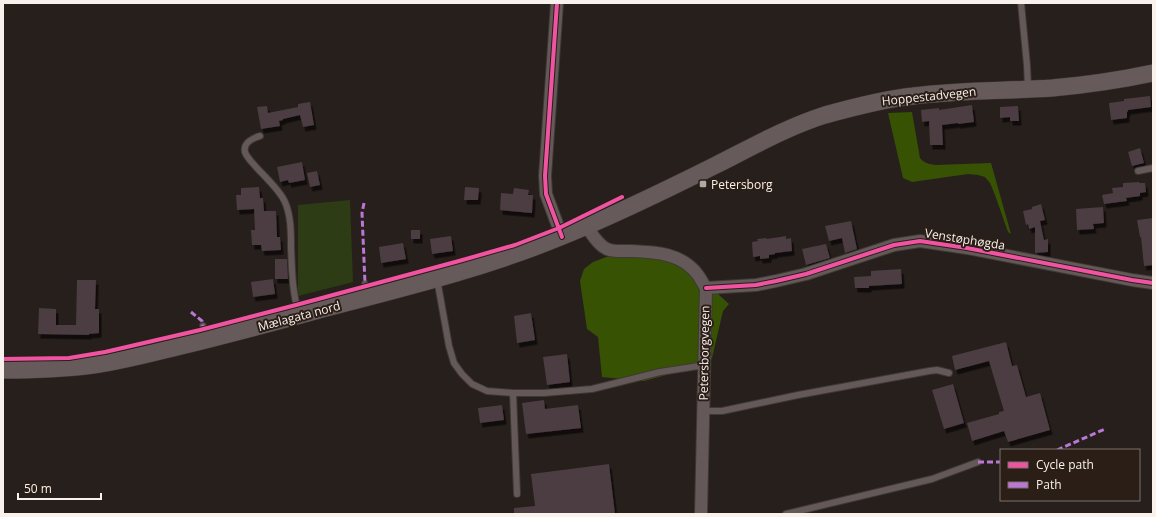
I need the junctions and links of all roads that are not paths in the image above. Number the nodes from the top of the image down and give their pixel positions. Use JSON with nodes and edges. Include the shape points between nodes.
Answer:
{"nodes":[{"id":1,"x":557,"y":3,"type":"edge"},
{"id":2,"x":1021,"y":3,"type":"edge"},
{"id":3,"x":1153,"y":73,"type":"edge"},
{"id":4,"x":1028,"y":89,"type":"junction"},
{"id":5,"x":260,"y":136,"type":"dead end"},
{"id":6,"x":1153,"y":168,"type":"edge"},
{"id":7,"x":1138,"y":171,"type":"dead end"},
{"id":8,"x":586,"y":226,"type":"junction"},
{"id":9,"x":562,"y":237,"type":"junction"},
{"id":10,"x":437,"y":279,"type":"junction"},
{"id":11,"x":1153,"y":283,"type":"edge"},
{"id":12,"x":706,"y":288,"type":"junction"},
{"id":13,"x":299,"y":315,"type":"junction"},
{"id":14,"x":705,"y":365,"type":"junction"},
{"id":15,"x":3,"y":370,"type":"edge"},
{"id":16,"x":949,"y":373,"type":"dead end"},
{"id":17,"x":513,"y":393,"type":"junction"},
{"id":18,"x":703,"y":411,"type":"junction"},
{"id":19,"x":978,"y":462,"type":"dead end"},
{"id":20,"x":517,"y":494,"type":"dead end"},
{"id":21,"x":701,"y":514,"type":"edge"},
{"id":22,"x":786,"y":514,"type":"edge"}],
"edges":[{"from":1,"to":9,"type":"street","via":[[545,176],[546,194]]},
{"from":2,"to":4,"type":"lane"},
{"from":3,"to":4,"type":"main road","name":"Hoppestadvegen","via":[[1084,85]]},
{"from":4,"to":8,"type":"main road","name":"Hoppestadvegen","via":[[912,96],[862,105],[823,116],[761,141]]},
{"from":5,"to":13,"type":"lane","via":[[249,141],[245,151],[286,204],[291,227],[293,289]]},
{"from":6,"to":7,"type":"lane"},
{"from":8,"to":9,"type":"main road","name":"Mælagata nord"},
{"from":8,"to":12,"type":"street","name":"Petersborgvegen","via":[[599,244],[612,251],[651,252],[680,260],[698,275]]},
{"from":9,"to":10,"type":"main road","name":"Mælagata nord","via":[[496,262]]},
{"from":10,"to":13,"type":"main road","name":"Mælagata nord","via":[[366,291]]},
{"from":10,"to":17,"type":"lane","via":[[454,363],[472,384],[487,391]]},
{"from":11,"to":12,"type":"street","name":"Venstøphøgda","via":[[920,241],[894,245],[784,279],[756,285]]},
{"from":12,"to":14,"type":"street","name":"Petersborgvegen"},
{"from":13,"to":15,"type":"main road","name":"Mælagata nord","via":[[204,333],[124,360],[92,366]]},
{"from":14,"to":17,"type":"lane","via":[[660,372],[592,389]]},
{"from":14,"to":18,"type":"street","name":"Petersborgvegen"},
{"from":16,"to":18,"type":"lane","via":[[929,371],[722,411]]},
{"from":17,"to":20,"type":"lane"},
{"from":18,"to":21,"type":"street","name":"Petersborgvegen"},
{"from":19,"to":22,"type":"lane","via":[[932,479]]}]}
